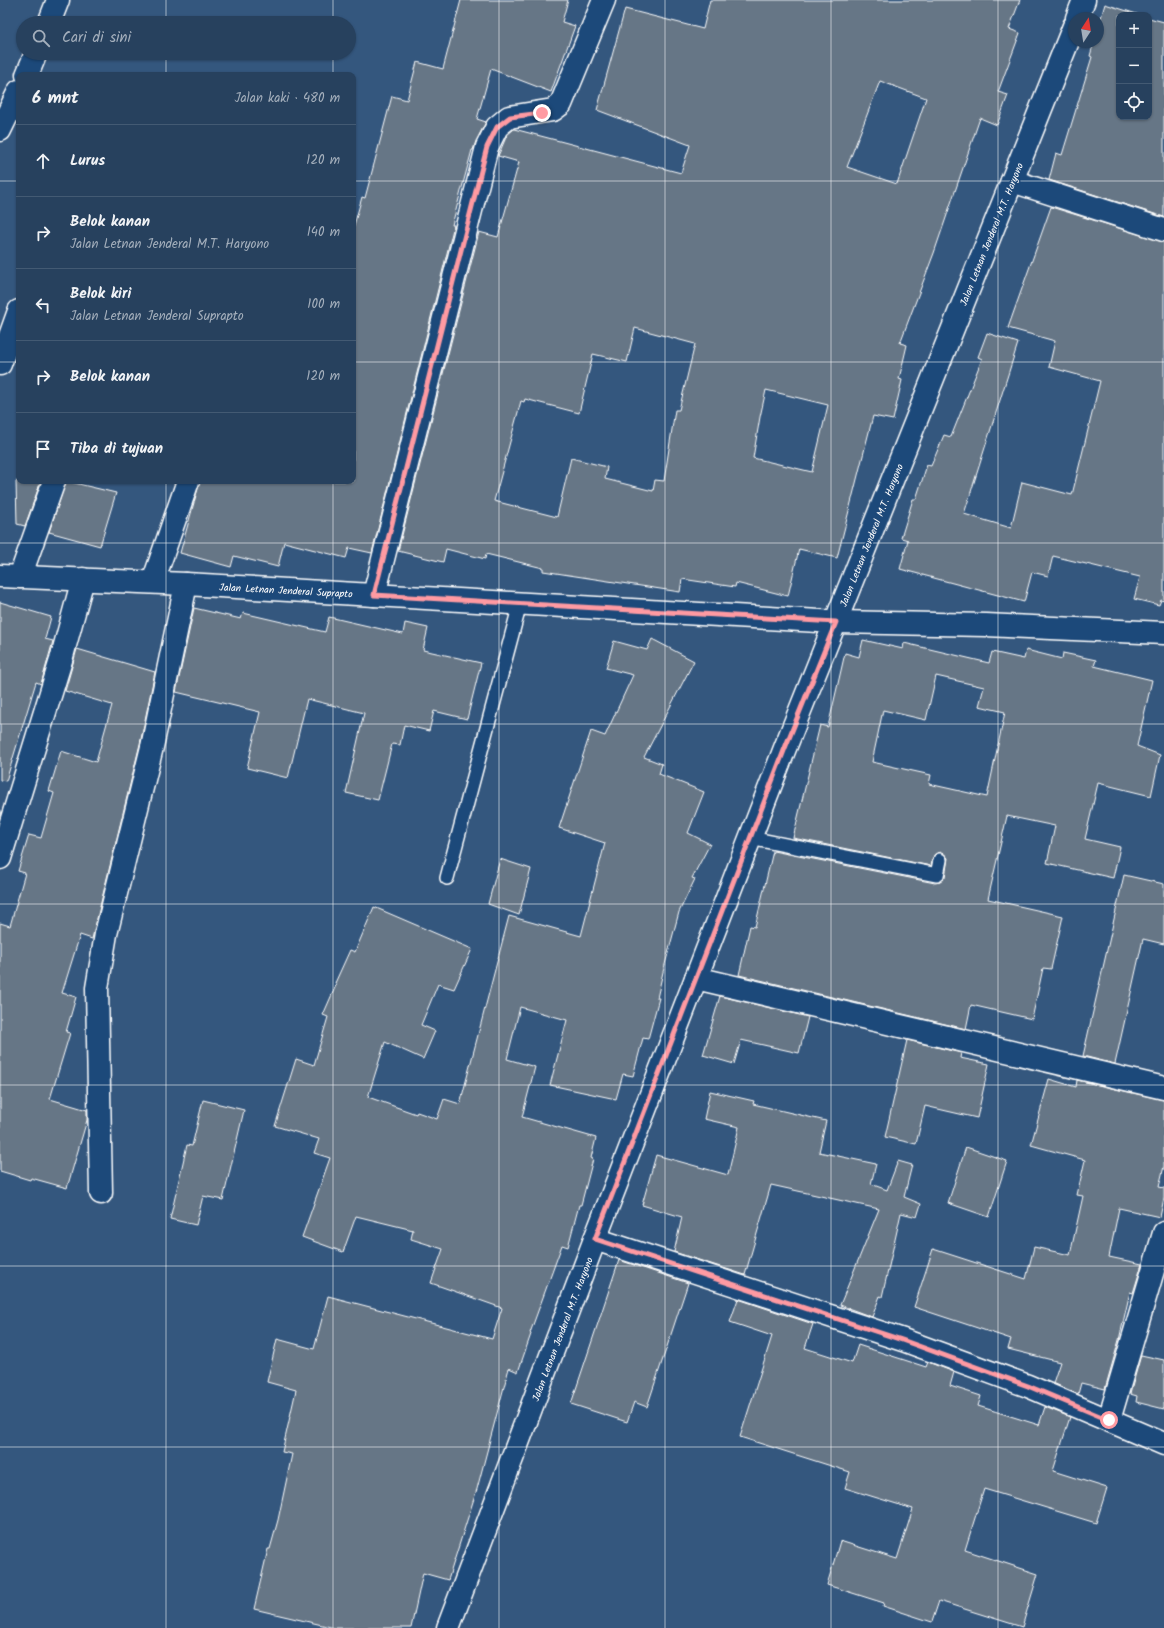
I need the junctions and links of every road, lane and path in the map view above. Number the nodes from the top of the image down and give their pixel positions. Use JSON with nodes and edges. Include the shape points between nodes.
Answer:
{"nodes":[{"id":1,"x":58,"y":0,"type":"edge"},
{"id":2,"x":604,"y":0,"type":"edge"},
{"id":3,"x":1084,"y":0,"type":"edge"},
{"id":4,"x":1079,"y":12,"type":"edge"},
{"id":5,"x":52,"y":16,"type":"edge"},
{"id":6,"x":1068,"y":41,"type":"edge"},
{"id":7,"x":33,"y":60,"type":"edge"},
{"id":8,"x":28,"y":72,"type":"edge"},
{"id":9,"x":16,"y":97,"type":"edge"},
{"id":10,"x":0,"y":130,"type":"edge"},
{"id":11,"x":1012,"y":181,"type":"junction"},
{"id":12,"x":1164,"y":230,"type":"edge"},
{"id":13,"x":16,"y":319,"type":"edge"},
{"id":14,"x":0,"y":364,"type":"edge"},
{"id":15,"x":53,"y":484,"type":"edge"},
{"id":16,"x":187,"y":484,"type":"edge"},
{"id":17,"x":10,"y":576,"type":"edge"},
{"id":18,"x":84,"y":579,"type":"junction"},
{"id":19,"x":153,"y":582,"type":"junction"},
{"id":20,"x":186,"y":584,"type":"junction"},
{"id":21,"x":374,"y":595,"type":"junction"},
{"id":22,"x":520,"y":604,"type":"junction"},
{"id":23,"x":836,"y":622,"type":"junction"},
{"id":24,"x":1164,"y":633,"type":"edge"},
{"id":25,"x":750,"y":838,"type":"junction"},
{"id":26,"x":0,"y":858,"type":"edge"},
{"id":27,"x":940,"y":860,"type":"dead end"},
{"id":28,"x":447,"y":878,"type":"dead end"},
{"id":29,"x":696,"y":978,"type":"junction"},
{"id":30,"x":1164,"y":1088,"type":"edge"},
{"id":31,"x":101,"y":1193,"type":"dead end"},
{"id":32,"x":1164,"y":1233,"type":"edge"},
{"id":33,"x":595,"y":1239,"type":"junction"},
{"id":34,"x":1109,"y":1420,"type":"junction"},
{"id":35,"x":1164,"y":1444,"type":"edge"},
{"id":36,"x":448,"y":1628,"type":"edge"}],
"edges":[{"from":1,"to":5,"type":"street"},
{"from":2,"to":21,"type":"street","via":[[561,104],[553,110],[510,117],[497,127],[487,147]]},
{"from":3,"to":4,"type":"street"},
{"from":6,"to":11,"type":"street","name":"Jalan Letnan Jenderal M.T. Haryono"},
{"from":7,"to":8,"type":"street"},
{"from":9,"to":10,"type":"street"},
{"from":11,"to":12,"type":"street"},
{"from":11,"to":23,"type":"street","name":"Jalan Letnan Jenderal M.T. Haryono"},
{"from":13,"to":14,"type":"street"},
{"from":15,"to":17,"type":"street"},
{"from":16,"to":19,"type":"street"},
{"from":17,"to":18,"type":"street","name":"Jalan Letnan Jenderal Suprapto"},
{"from":18,"to":19,"type":"street","name":"Jalan Letnan Jenderal Suprapto"},
{"from":18,"to":26,"type":"street"},
{"from":19,"to":20,"type":"street","name":"Jalan Letnan Jenderal Suprapto"},
{"from":20,"to":21,"type":"street","name":"Jalan Letnan Jenderal Suprapto"},
{"from":20,"to":31,"type":"street","via":[[152,747],[106,934],[97,988]]},
{"from":21,"to":22,"type":"street","name":"Jalan Letnan Jenderal Suprapto"},
{"from":22,"to":23,"type":"street","name":"Jalan Letnan Jenderal Suprapto"},
{"from":22,"to":28,"type":"lane"},
{"from":23,"to":24,"type":"street","name":"Jalan Letnan Jenderal Suprapto","via":[[986,625]]},
{"from":23,"to":25,"type":"street","name":"Jalan Letnan Jenderal M.T. Haryono"},
{"from":25,"to":27,"type":"lane","via":[[937,875]]},
{"from":25,"to":29,"type":"street","name":"Jalan Letnan Jenderal M.T. Haryono"},
{"from":29,"to":30,"type":"street"},
{"from":29,"to":33,"type":"street","name":"Jalan Letnan Jenderal M.T. Haryono"},
{"from":32,"to":34,"type":"street"},
{"from":33,"to":34,"type":"street","via":[[902,1340],[1028,1386]]},
{"from":33,"to":36,"type":"street","name":"Jalan Letnan Jenderal M.T. Haryono"},
{"from":34,"to":35,"type":"street"}]}
